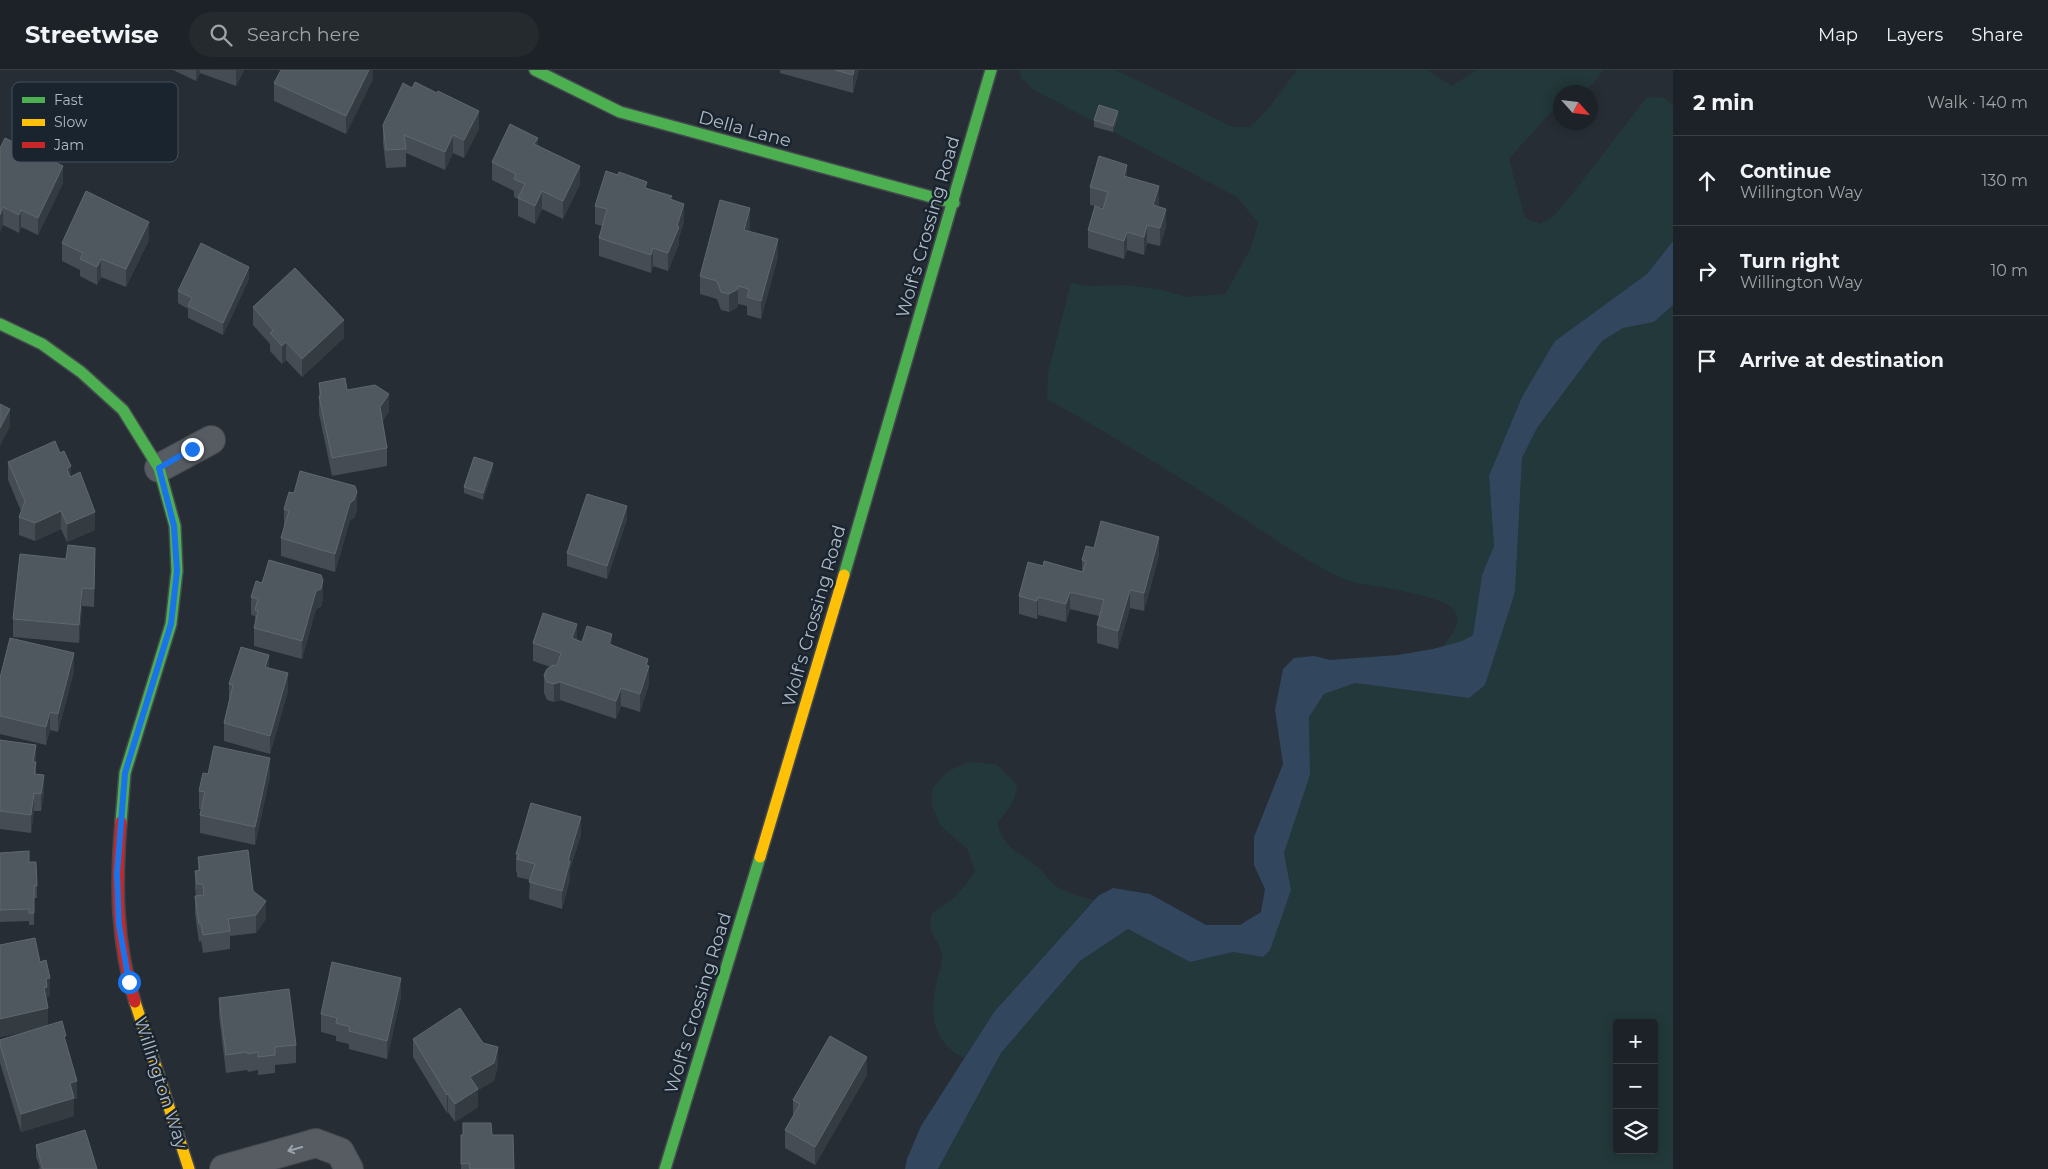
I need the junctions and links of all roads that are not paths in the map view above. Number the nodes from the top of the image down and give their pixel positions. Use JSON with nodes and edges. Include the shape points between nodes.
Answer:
{"nodes":[{"id":1,"x":535,"y":70,"type":"edge"},
{"id":2,"x":991,"y":70,"type":"edge"},
{"id":3,"x":954,"y":203,"type":"junction"},
{"id":4,"x":0,"y":324,"type":"edge"},
{"id":5,"x":211,"y":440,"type":"dead end"},
{"id":6,"x":159,"y":468,"type":"junction"},
{"id":7,"x":189,"y":1169,"type":"edge"},
{"id":8,"x":224,"y":1169,"type":"edge"},
{"id":9,"x":349,"y":1169,"type":"edge"},
{"id":10,"x":665,"y":1169,"type":"edge"}],
"edges":[{"from":1,"to":3,"type":"street","name":"Della Lane","via":[[620,112]]},
{"from":2,"to":3,"type":"street","name":"Wolf's Crossing Road"},
{"from":3,"to":10,"type":"street","name":"Wolf's Crossing Road","via":[[744,914]]},
{"from":4,"to":6,"type":"street","name":"Willington Way","via":[[42,344],[81,372],[123,410]]},
{"from":5,"to":6,"type":"street"},
{"from":6,"to":7,"type":"street","name":"Willington Way","via":[[174,526],[177,571],[171,624],[125,773],[117,874],[119,925],[129,982]]},
{"from":9,"to":8,"type":"street","one_way":true,"via":[[340,1152],[316,1143]]}]}
